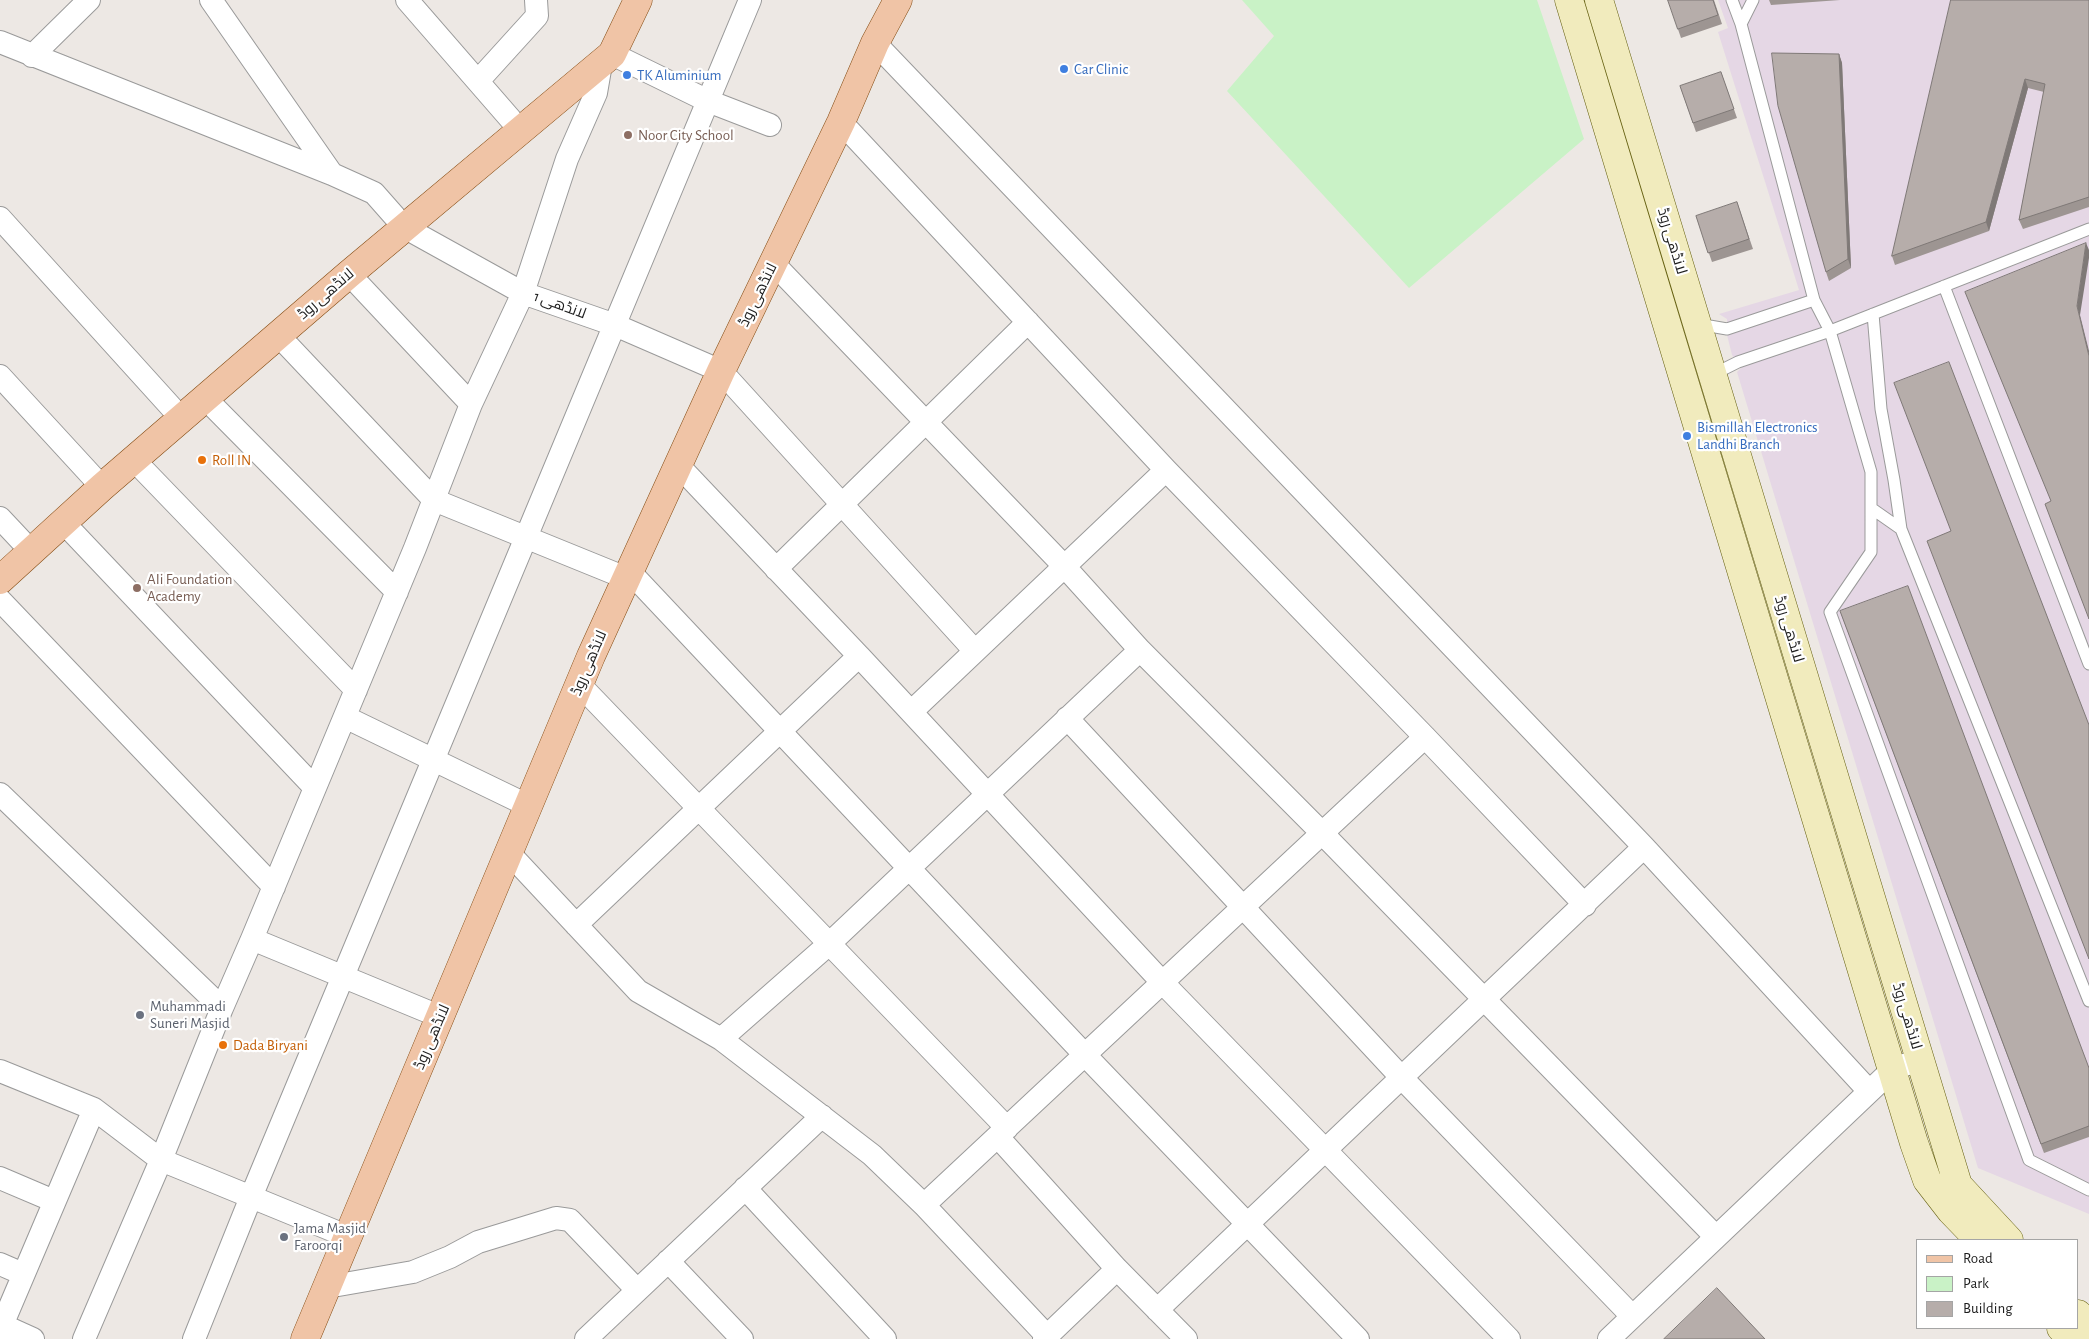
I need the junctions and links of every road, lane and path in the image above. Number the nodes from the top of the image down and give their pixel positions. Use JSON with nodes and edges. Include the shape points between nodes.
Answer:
{"nodes":[{"id":1,"x":89,"y":0,"type":"edge"},
{"id":2,"x":211,"y":0,"type":"edge"},
{"id":3,"x":407,"y":0,"type":"edge"},
{"id":4,"x":536,"y":0,"type":"edge"},
{"id":5,"x":638,"y":0,"type":"edge"},
{"id":6,"x":750,"y":0,"type":"edge"},
{"id":7,"x":898,"y":0,"type":"edge"},
{"id":8,"x":1569,"y":0,"type":"edge"},
{"id":9,"x":1598,"y":0,"type":"edge"},
{"id":10,"x":1732,"y":0,"type":"edge"},
{"id":11,"x":1753,"y":0,"type":"edge"},
{"id":12,"x":1740,"y":24,"type":"junction"},
{"id":13,"x":0,"y":42,"type":"edge"},
{"id":14,"x":875,"y":43,"type":"junction"},
{"id":15,"x":32,"y":56,"type":"junction"},
{"id":16,"x":607,"y":59,"type":"junction"},
{"id":17,"x":478,"y":81,"type":"junction"},
{"id":18,"x":708,"y":102,"type":"junction"},
{"id":19,"x":841,"y":122,"type":"junction"},
{"id":20,"x":770,"y":124,"type":"dead end"},
{"id":21,"x":520,"y":130,"type":"junction"},
{"id":22,"x":332,"y":174,"type":"junction"},
{"id":23,"x":0,"y":218,"type":"edge"},
{"id":24,"x":404,"y":227,"type":"junction"},
{"id":25,"x":2089,"y":229,"type":"edge"},
{"id":26,"x":773,"y":263,"type":"junction"},
{"id":27,"x":348,"y":274,"type":"junction"},
{"id":28,"x":1944,"y":286,"type":"junction"},
{"id":29,"x":523,"y":292,"type":"junction"},
{"id":30,"x":1814,"y":300,"type":"junction"},
{"id":31,"x":1873,"y":314,"type":"junction"},
{"id":32,"x":1028,"y":322,"type":"junction"},
{"id":33,"x":1697,"y":323,"type":"junction"},
{"id":34,"x":615,"y":325,"type":"junction"},
{"id":35,"x":1668,"y":329,"type":"junction"},
{"id":36,"x":1830,"y":331,"type":"junction"},
{"id":37,"x":278,"y":335,"type":"junction"},
{"id":38,"x":721,"y":371,"type":"junction"},
{"id":39,"x":0,"y":376,"type":"edge"},
{"id":40,"x":1715,"y":383,"type":"junction"},
{"id":41,"x":205,"y":398,"type":"junction"},
{"id":42,"x":471,"y":404,"type":"junction"},
{"id":43,"x":1691,"y":404,"type":"junction"},
{"id":44,"x":181,"y":418,"type":"junction"},
{"id":45,"x":926,"y":422,"type":"junction"},
{"id":46,"x":134,"y":460,"type":"junction"},
{"id":47,"x":678,"y":465,"type":"junction"},
{"id":48,"x":1166,"y":470,"type":"junction"},
{"id":49,"x":102,"y":487,"type":"junction"},
{"id":50,"x":434,"y":500,"type":"junction"},
{"id":51,"x":842,"y":504,"type":"junction"},
{"id":52,"x":1871,"y":508,"type":"junction"},
{"id":53,"x":0,"y":518,"type":"edge"},
{"id":54,"x":63,"y":522,"type":"junction"},
{"id":55,"x":1901,"y":529,"type":"junction"},
{"id":56,"x":526,"y":538,"type":"junction"},
{"id":57,"x":32,"y":551,"type":"junction"},
{"id":58,"x":1064,"y":566,"type":"junction"},
{"id":59,"x":776,"y":569,"type":"junction"},
{"id":60,"x":628,"y":575,"type":"junction"},
{"id":61,"x":0,"y":580,"type":"edge"},
{"id":62,"x":397,"y":592,"type":"junction"},
{"id":63,"x":0,"y":600,"type":"edge"},
{"id":64,"x":1140,"y":650,"type":"junction"},
{"id":65,"x":975,"y":651,"type":"junction"},
{"id":66,"x":859,"y":656,"type":"junction"},
{"id":67,"x":2089,"y":664,"type":"edge"},
{"id":68,"x":579,"y":684,"type":"junction"},
{"id":69,"x":356,"y":690,"type":"junction"},
{"id":70,"x":911,"y":712,"type":"junction"},
{"id":71,"x":345,"y":717,"type":"junction"},
{"id":72,"x":1067,"y":718,"type":"junction"},
{"id":73,"x":1818,"y":723,"type":"junction"},
{"id":74,"x":780,"y":731,"type":"junction"},
{"id":75,"x":1790,"y":731,"type":"junction"},
{"id":76,"x":1425,"y":737,"type":"junction"},
{"id":77,"x":434,"y":760,"type":"junction"},
{"id":78,"x":315,"y":788,"type":"junction"},
{"id":79,"x":988,"y":793,"type":"junction"},
{"id":80,"x":0,"y":794,"type":"edge"},
{"id":81,"x":529,"y":806,"type":"junction"},
{"id":82,"x":699,"y":808,"type":"junction"},
{"id":83,"x":1322,"y":833,"type":"junction"},
{"id":84,"x":1644,"y":847,"type":"junction"},
{"id":85,"x":509,"y":853,"type":"junction"},
{"id":86,"x":909,"y":868,"type":"junction"},
{"id":87,"x":274,"y":887,"type":"junction"},
{"id":88,"x":1584,"y":905,"type":"junction"},
{"id":89,"x":1242,"y":907,"type":"junction"},
{"id":90,"x":576,"y":925,"type":"junction"},
{"id":91,"x":252,"y":938,"type":"junction"},
{"id":92,"x":829,"y":944,"type":"junction"},
{"id":93,"x":343,"y":976,"type":"junction"},
{"id":94,"x":1162,"y":982,"type":"junction"},
{"id":95,"x":1484,"y":1000,"type":"junction"},
{"id":96,"x":2089,"y":1001,"type":"edge"},
{"id":97,"x":222,"y":1008,"type":"junction"},
{"id":98,"x":441,"y":1017,"type":"junction"},
{"id":99,"x":721,"y":1038,"type":"junction"},
{"id":100,"x":1085,"y":1055,"type":"junction"},
{"id":101,"x":1920,"y":1059,"type":"junction"},
{"id":102,"x":1892,"y":1070,"type":"junction"},
{"id":103,"x":0,"y":1072,"type":"edge"},
{"id":104,"x":1401,"y":1076,"type":"junction"},
{"id":105,"x":1869,"y":1091,"type":"junction"},
{"id":106,"x":94,"y":1108,"type":"junction"},
{"id":107,"x":822,"y":1116,"type":"junction"},
{"id":108,"x":1002,"y":1132,"type":"junction"},
{"id":109,"x":1325,"y":1150,"type":"junction"},
{"id":110,"x":161,"y":1160,"type":"junction"},
{"id":111,"x":0,"y":1178,"type":"edge"},
{"id":112,"x":745,"y":1188,"type":"junction"},
{"id":113,"x":2089,"y":1190,"type":"edge"},
{"id":114,"x":250,"y":1197,"type":"junction"},
{"id":115,"x":54,"y":1201,"type":"junction"},
{"id":116,"x":924,"y":1205,"type":"junction"},
{"id":117,"x":1247,"y":1225,"type":"junction"},
{"id":118,"x":349,"y":1237,"type":"junction"},
{"id":119,"x":1716,"y":1237,"type":"junction"},
{"id":120,"x":1978,"y":1239,"type":"edge"},
{"id":121,"x":2008,"y":1239,"type":"edge"},
{"id":122,"x":668,"y":1261,"type":"junction"},
{"id":123,"x":0,"y":1264,"type":"edge"},
{"id":124,"x":1118,"y":1269,"type":"junction"},
{"id":125,"x":23,"y":1274,"type":"junction"},
{"id":126,"x":327,"y":1287,"type":"junction"},
{"id":127,"x":637,"y":1290,"type":"junction"},
{"id":128,"x":1157,"y":1310,"type":"junction"},
{"id":129,"x":2079,"y":1315,"type":"edge"},
{"id":130,"x":1632,"y":1316,"type":"junction"},
{"id":131,"x":2089,"y":1326,"type":"edge"},
{"id":132,"x":1,"y":1327,"type":"edge"},
{"id":133,"x":2062,"y":1329,"type":"edge"},
{"id":134,"x":1046,"y":1338,"type":"edge"},
{"id":135,"x":33,"y":1339,"type":"edge"},
{"id":136,"x":84,"y":1339,"type":"edge"},
{"id":137,"x":194,"y":1339,"type":"edge"},
{"id":138,"x":305,"y":1339,"type":"edge"},
{"id":139,"x":587,"y":1339,"type":"edge"},
{"id":140,"x":742,"y":1339,"type":"edge"},
{"id":141,"x":885,"y":1339,"type":"edge"},
{"id":142,"x":1186,"y":1339,"type":"edge"},
{"id":143,"x":1358,"y":1339,"type":"edge"},
{"id":144,"x":1509,"y":1339,"type":"edge"},
{"id":145,"x":1608,"y":1339,"type":"edge"},
{"id":146,"x":2072,"y":1339,"type":"edge"}],
"edges":[{"from":1,"to":15,"type":"street"},
{"from":2,"to":22,"type":"street"},
{"from":3,"to":17,"type":"street"},
{"from":4,"to":17,"type":"street","via":[[537,16]]},
{"from":5,"to":16,"type":"main road","name":"لانڈھی روڈ"},
{"from":6,"to":18,"type":"street"},
{"from":7,"to":14,"type":"main road","name":"لانڈھی روڈ"},
{"from":8,"to":35,"type":"main road","name":"لانڈھی روڈ"},
{"from":9,"to":33,"type":"main road","name":"لانڈھی روڈ"},
{"from":10,"to":12,"type":"lane"},
{"from":11,"to":12,"type":"lane"},
{"from":12,"to":30,"type":"lane"},
{"from":13,"to":15,"type":"street","name":"لانڈھی 1"},
{"from":14,"to":19,"type":"main road","name":"لانڈھی روڈ"},
{"from":14,"to":84,"type":"street"},
{"from":15,"to":22,"type":"street","name":"لانڈھی 1"},
{"from":16,"to":18,"type":"street"},
{"from":16,"to":21,"type":"main road","name":"لانڈھی روڈ"},
{"from":16,"to":29,"type":"street","via":[[567,159]]},
{"from":17,"to":21,"type":"street"},
{"from":18,"to":20,"type":"street"},
{"from":18,"to":34,"type":"street"},
{"from":19,"to":26,"type":"main road","name":"لانڈھی روڈ"},
{"from":19,"to":32,"type":"street"},
{"from":21,"to":24,"type":"main road","name":"لانڈھی روڈ"},
{"from":22,"to":24,"type":"street","name":"لانڈھی 1","via":[[374,193]]},
{"from":23,"to":44,"type":"street"},
{"from":24,"to":27,"type":"main road","name":"لانڈھی روڈ"},
{"from":24,"to":29,"type":"street","name":"لانڈھی 1"},
{"from":25,"to":28,"type":"lane"},
{"from":26,"to":38,"type":"main road","name":"لانڈھی روڈ"},
{"from":26,"to":45,"type":"street"},
{"from":27,"to":37,"type":"main road","name":"لانڈھی روڈ"},
{"from":27,"to":42,"type":"street"},
{"from":28,"to":31,"type":"lane"},
{"from":28,"to":67,"type":"lane"},
{"from":29,"to":34,"type":"street","name":"لانڈھی 1"},
{"from":29,"to":42,"type":"street"},
{"from":30,"to":33,"type":"lane","via":[[1727,329]]},
{"from":30,"to":36,"type":"lane"},
{"from":31,"to":36,"type":"lane"},
{"from":31,"to":55,"type":"lane","via":[[1881,410]]},
{"from":32,"to":45,"type":"street"},
{"from":32,"to":48,"type":"street"},
{"from":33,"to":35,"type":"main road","via":[[1691,336],[1682,339],[1673,336]]},
{"from":33,"to":40,"type":"main road","name":"لانڈھی روڈ"},
{"from":34,"to":38,"type":"street","name":"لانڈھی 1"},
{"from":34,"to":56,"type":"street"},
{"from":35,"to":43,"type":"main road","name":"لانڈھی روڈ"},
{"from":36,"to":40,"type":"lane","via":[[1738,362]]},
{"from":36,"to":52,"type":"lane","via":[[1871,472]]},
{"from":37,"to":41,"type":"main road","name":"لانڈھی روڈ"},
{"from":37,"to":50,"type":"street"},
{"from":38,"to":47,"type":"main road","name":"لانڈھی روڈ"},
{"from":38,"to":51,"type":"street"},
{"from":39,"to":49,"type":"street"},
{"from":40,"to":43,"type":"main road","via":[[1698,387],[1692,394]]},
{"from":40,"to":73,"type":"main road","name":"لانڈھی روڈ"},
{"from":41,"to":44,"type":"main road","name":"لانڈھی روڈ"},
{"from":41,"to":62,"type":"street"},
{"from":42,"to":50,"type":"street"},
{"from":43,"to":75,"type":"main road","name":"لانڈھی روڈ"},
{"from":44,"to":46,"type":"main road","name":"لانڈھی روڈ"},
{"from":45,"to":51,"type":"street"},
{"from":45,"to":58,"type":"street"},
{"from":46,"to":49,"type":"main road","name":"لانڈھی روڈ"},
{"from":46,"to":69,"type":"street"},
{"from":47,"to":59,"type":"street"},
{"from":47,"to":60,"type":"main road","name":"لانڈھی روڈ"},
{"from":48,"to":58,"type":"street"},
{"from":48,"to":76,"type":"street"},
{"from":49,"to":54,"type":"main road","name":"لانڈھی روڈ"},
{"from":50,"to":56,"type":"street"},
{"from":50,"to":62,"type":"street"},
{"from":51,"to":59,"type":"street"},
{"from":51,"to":65,"type":"street"},
{"from":52,"to":55,"type":"lane"},
{"from":52,"to":113,"type":"lane","via":[[1871,552],[1830,612],[2029,1160]]},
{"from":53,"to":57,"type":"street"},
{"from":54,"to":57,"type":"main road","name":"لانڈھی روڈ"},
{"from":54,"to":78,"type":"street"},
{"from":55,"to":96,"type":"lane"},
{"from":56,"to":60,"type":"street"},
{"from":56,"to":77,"type":"street"},
{"from":57,"to":61,"type":"main road","name":"لانڈھی روڈ"},
{"from":58,"to":64,"type":"street"},
{"from":58,"to":65,"type":"street"},
{"from":59,"to":66,"type":"street"},
{"from":60,"to":68,"type":"main road","name":"لانڈھی روڈ"},
{"from":60,"to":74,"type":"street"},
{"from":62,"to":69,"type":"street"},
{"from":63,"to":87,"type":"street"},
{"from":64,"to":72,"type":"street"},
{"from":64,"to":83,"type":"street"},
{"from":65,"to":70,"type":"street"},
{"from":66,"to":70,"type":"street"},
{"from":66,"to":74,"type":"street"},
{"from":68,"to":81,"type":"main road","name":"لانڈھی روڈ"},
{"from":68,"to":82,"type":"street"},
{"from":69,"to":71,"type":"street"},
{"from":70,"to":79,"type":"street"},
{"from":71,"to":77,"type":"street"},
{"from":71,"to":78,"type":"street"},
{"from":72,"to":79,"type":"street"},
{"from":72,"to":89,"type":"street"},
{"from":73,"to":75,"type":"main road"},
{"from":73,"to":101,"type":"main road","name":"لانڈھی روڈ"},
{"from":74,"to":82,"type":"street"},
{"from":74,"to":86,"type":"street"},
{"from":75,"to":102,"type":"main road","name":"لانڈھی روڈ"},
{"from":76,"to":83,"type":"street"},
{"from":76,"to":88,"type":"street"},
{"from":77,"to":81,"type":"street"},
{"from":77,"to":93,"type":"street"},
{"from":78,"to":87,"type":"street"},
{"from":79,"to":86,"type":"street"},
{"from":79,"to":94,"type":"street"},
{"from":80,"to":97,"type":"street"},
{"from":81,"to":85,"type":"main road","name":"لانڈھی روڈ"},
{"from":82,"to":90,"type":"street"},
{"from":82,"to":92,"type":"street"},
{"from":83,"to":89,"type":"street"},
{"from":83,"to":95,"type":"street"},
{"from":84,"to":88,"type":"street"},
{"from":84,"to":105,"type":"street"},
{"from":85,"to":90,"type":"street"},
{"from":85,"to":98,"type":"main road","name":"لانڈھی روڈ"},
{"from":86,"to":92,"type":"street"},
{"from":86,"to":100,"type":"street"},
{"from":87,"to":91,"type":"street"},
{"from":88,"to":95,"type":"street"},
{"from":89,"to":94,"type":"street"},
{"from":89,"to":104,"type":"street"},
{"from":90,"to":99,"type":"street","via":[[638,991]]},
{"from":91,"to":93,"type":"street"},
{"from":91,"to":97,"type":"street"},
{"from":92,"to":99,"type":"street"},
{"from":92,"to":108,"type":"street"},
{"from":93,"to":98,"type":"street"},
{"from":93,"to":114,"type":"street"},
{"from":94,"to":100,"type":"street"},
{"from":94,"to":109,"type":"street"},
{"from":95,"to":104,"type":"street"},
{"from":95,"to":119,"type":"street"},
{"from":97,"to":110,"type":"street"},
{"from":98,"to":118,"type":"main road","name":"لانڈھی روڈ"},
{"from":99,"to":107,"type":"street"},
{"from":100,"to":108,"type":"street"},
{"from":100,"to":117,"type":"street"},
{"from":101,"to":102,"type":"street"},
{"from":101,"to":121,"type":"main road","name":"لانڈھی روڈ","via":[[1958,1185]]},
{"from":102,"to":105,"type":"street"},
{"from":102,"to":120,"type":"main road","name":"لانڈھی روڈ","via":[[1927,1180]]},
{"from":103,"to":106,"type":"street"},
{"from":104,"to":109,"type":"street"},
{"from":104,"to":130,"type":"street"},
{"from":105,"to":119,"type":"street"},
{"from":106,"to":110,"type":"street"},
{"from":106,"to":115,"type":"street"},
{"from":107,"to":112,"type":"street"},
{"from":107,"to":116,"type":"street","via":[[872,1155]]},
{"from":108,"to":116,"type":"street"},
{"from":108,"to":124,"type":"street"},
{"from":109,"to":117,"type":"street"},
{"from":109,"to":144,"type":"street"},
{"from":110,"to":114,"type":"street"},
{"from":110,"to":136,"type":"street"},
{"from":111,"to":115,"type":"street"},
{"from":112,"to":122,"type":"street"},
{"from":112,"to":141,"type":"street"},
{"from":114,"to":118,"type":"street"},
{"from":114,"to":137,"type":"street"},
{"from":115,"to":125,"type":"street"},
{"from":116,"to":134,"type":"street"},
{"from":117,"to":128,"type":"street"},
{"from":117,"to":143,"type":"street"},
{"from":118,"to":126,"type":"main road","name":"لانڈھی روڈ"},
{"from":119,"to":130,"type":"street"},
{"from":122,"to":127,"type":"street"},
{"from":122,"to":140,"type":"street"},
{"from":123,"to":125,"type":"street"},
{"from":124,"to":128,"type":"street"},
{"from":124,"to":134,"type":"street"},
{"from":125,"to":132,"type":"street"},
{"from":126,"to":127,"type":"street","via":[[413,1272],[478,1242],[556,1218],[570,1220]]},
{"from":126,"to":138,"type":"main road","name":"لانڈھی روڈ"},
{"from":127,"to":139,"type":"street"},
{"from":128,"to":142,"type":"street"},
{"from":129,"to":131,"type":"main road"},
{"from":130,"to":145,"type":"street"},
{"from":132,"to":135,"type":"street"},
{"from":133,"to":146,"type":"main road"}]}
